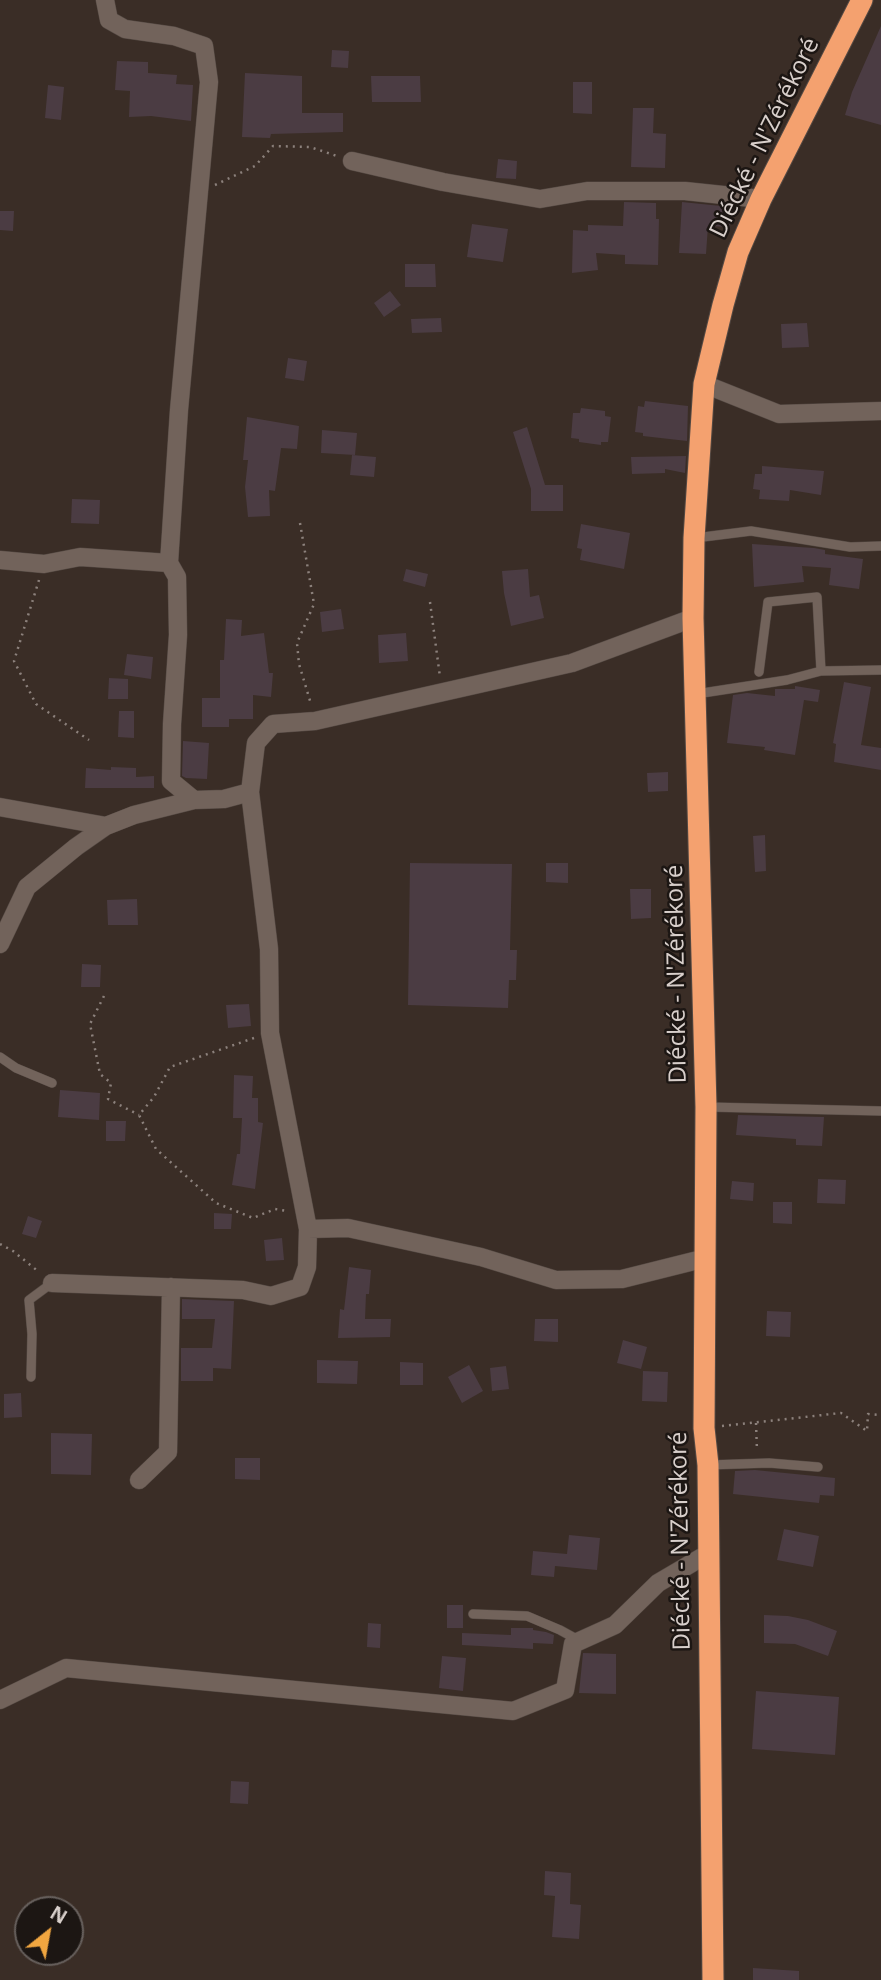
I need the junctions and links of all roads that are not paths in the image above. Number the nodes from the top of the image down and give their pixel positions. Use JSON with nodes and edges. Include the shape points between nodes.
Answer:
{"nodes":[{"id":1,"x":105,"y":0,"type":"edge"},
{"id":2,"x":862,"y":0,"type":"edge"},
{"id":3,"x":352,"y":161,"type":"road end"},
{"id":4,"x":761,"y":199,"type":"junction"},
{"id":5,"x":704,"y":384,"type":"junction"},
{"id":6,"x":881,"y":411,"type":"edge"},
{"id":7,"x":694,"y":538,"type":"junction"},
{"id":8,"x":881,"y":547,"type":"edge"},
{"id":9,"x":0,"y":560,"type":"edge"},
{"id":10,"x":169,"y":563,"type":"junction"},
{"id":11,"x":693,"y":618,"type":"junction"},
{"id":12,"x":881,"y":670,"type":"edge"},
{"id":13,"x":821,"y":671,"type":"junction"},
{"id":14,"x":759,"y":672,"type":"dead end"},
{"id":15,"x":696,"y":694,"type":"junction"},
{"id":16,"x":250,"y":792,"type":"junction"},
{"id":17,"x":194,"y":800,"type":"junction"},
{"id":18,"x":0,"y":807,"type":"edge"},
{"id":19,"x":106,"y":826,"type":"junction"},
{"id":20,"x":0,"y":944,"type":"edge"},
{"id":21,"x":0,"y":1057,"type":"edge"},
{"id":22,"x":51,"y":1083,"type":"dead end"},
{"id":23,"x":706,"y":1107,"type":"junction"},
{"id":24,"x":881,"y":1111,"type":"edge"},
{"id":25,"x":306,"y":1221,"type":"junction"},
{"id":26,"x":706,"y":1258,"type":"junction"},
{"id":27,"x":52,"y":1283,"type":"joint"},
{"id":28,"x":171,"y":1287,"type":"junction"},
{"id":29,"x":32,"y":1377,"type":"dead end"},
{"id":30,"x":708,"y":1465,"type":"junction"},
{"id":31,"x":818,"y":1467,"type":"dead end"},
{"id":32,"x":139,"y":1480,"type":"dead end"},
{"id":33,"x":709,"y":1553,"type":"junction"},
{"id":34,"x":473,"y":1614,"type":"dead end"},
{"id":35,"x":580,"y":1641,"type":"junction"},
{"id":36,"x":0,"y":1700,"type":"edge"},
{"id":37,"x":713,"y":1980,"type":"edge"}],
"edges":[{"from":1,"to":10,"type":"street","via":[[109,20],[125,29],[204,46],[209,82]]},
{"from":2,"to":4,"type":"highway","name":"Diécké - N'Zérékoré"},
{"from":3,"to":4,"type":"street","via":[[540,199],[587,191],[685,191]]},
{"from":4,"to":5,"type":"highway","name":"Diécké - N'Zérékoré","via":[[738,252]]},
{"from":5,"to":6,"type":"street","via":[[779,414]]},
{"from":5,"to":7,"type":"highway","name":"Diécké - N'Zérékoré"},
{"from":7,"to":8,"type":"lane","via":[[751,531],[850,547]]},
{"from":7,"to":11,"type":"highway","name":"Diécké - N'Zérékoré"},
{"from":9,"to":10,"type":"street","via":[[44,564],[80,557]]},
{"from":10,"to":17,"type":"street","via":[[177,577],[178,635],[172,780]]},
{"from":11,"to":15,"type":"highway","name":"Diécké - N'Zérékoré"},
{"from":11,"to":16,"type":"street","via":[[572,663],[315,721],[273,724],[256,743]]},
{"from":12,"to":13,"type":"lane"},
{"from":13,"to":14,"type":"lane","via":[[817,597],[768,602]]},
{"from":13,"to":15,"type":"lane","via":[[788,681]]},
{"from":15,"to":23,"type":"highway","name":"Diécké - N'Zérékoré"},
{"from":16,"to":17,"type":"street"},
{"from":16,"to":25,"type":"street","via":[[269,949],[270,1033]]},
{"from":17,"to":19,"type":"street"},
{"from":18,"to":19,"type":"street"},
{"from":19,"to":20,"type":"street","via":[[27,887]]},
{"from":21,"to":22,"type":"lane"},
{"from":23,"to":24,"type":"lane"},
{"from":23,"to":26,"type":"highway","name":"Diécké - N'Zérékoré"},
{"from":25,"to":26,"type":"street","via":[[481,1257],[556,1280],[622,1279]]},
{"from":25,"to":28,"type":"street","via":[[307,1267],[300,1287],[271,1296]]},
{"from":26,"to":30,"type":"highway","name":"Diécké - N'Zérékoré","via":[[704,1428]]},
{"from":27,"to":28,"type":"street"},
{"from":27,"to":29,"type":"lane","via":[[29,1300]]},
{"from":28,"to":32,"type":"street","via":[[167,1452]]},
{"from":30,"to":31,"type":"lane"},
{"from":30,"to":33,"type":"highway","name":"Diécké - N'Zérékoré"},
{"from":33,"to":35,"type":"street","via":[[658,1583],[615,1625]]},
{"from":33,"to":37,"type":"highway","name":"Diécké - N'Zérékoré"},
{"from":34,"to":35,"type":"lane","via":[[527,1616]]},
{"from":35,"to":36,"type":"street","via":[[573,1644],[565,1690],[513,1710],[66,1668]]}]}
